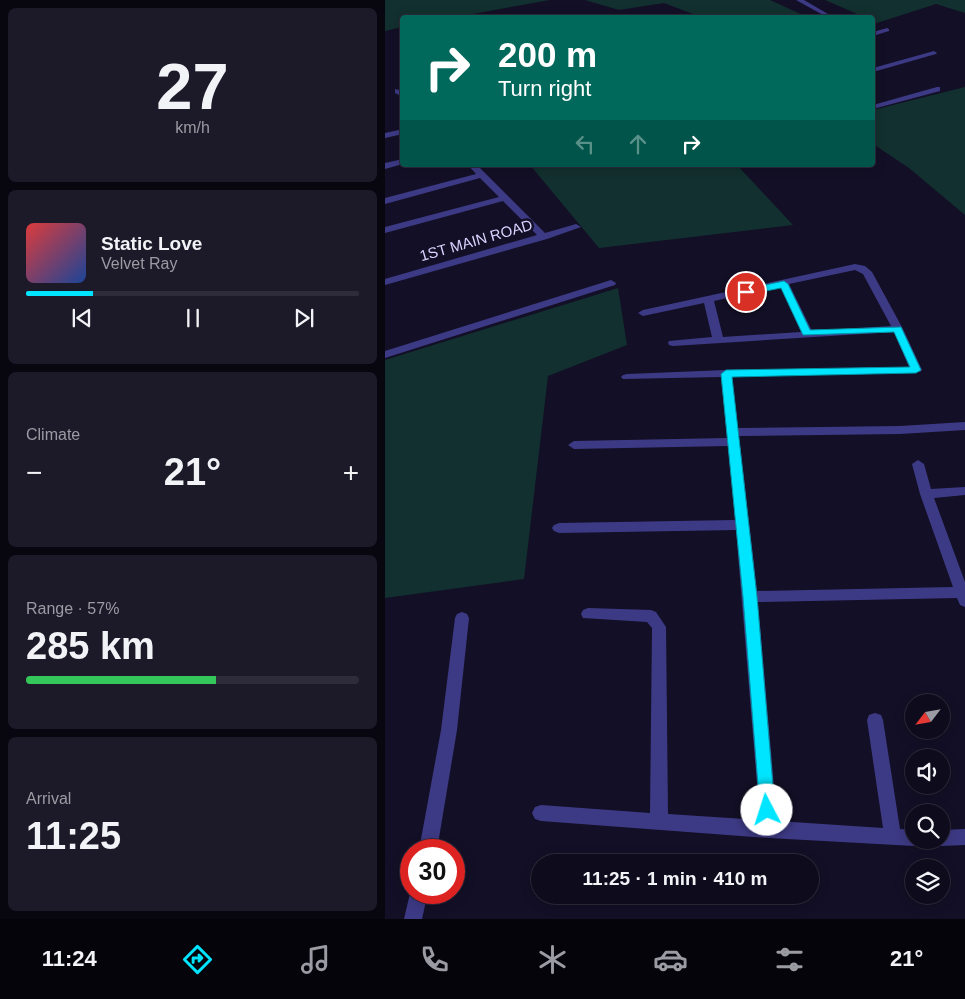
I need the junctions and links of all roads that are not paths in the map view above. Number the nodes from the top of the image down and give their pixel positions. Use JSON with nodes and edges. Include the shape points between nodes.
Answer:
{"nodes":[{"id":1,"x":799,"y":0,"type":"edge"},
{"id":2,"x":821,"y":15,"type":"edge"},
{"id":3,"x":887,"y":30,"type":"dead end"},
{"id":4,"x":875,"y":33,"type":"edge"},
{"id":5,"x":934,"y":53,"type":"dead end"},
{"id":6,"x":875,"y":69,"type":"edge"},
{"id":7,"x":937,"y":89,"type":"dead end"},
{"id":8,"x":875,"y":106,"type":"edge"},
{"id":9,"x":400,"y":132,"type":"edge"},
{"id":10,"x":385,"y":136,"type":"edge"},
{"id":11,"x":400,"y":162,"type":"edge"},
{"id":12,"x":385,"y":166,"type":"edge"},
{"id":13,"x":474,"y":167,"type":"edge"},
{"id":14,"x":483,"y":175,"type":"junction"},
{"id":15,"x":505,"y":198,"type":"junction"},
{"id":16,"x":385,"y":201,"type":"edge"},
{"id":17,"x":576,"y":227,"type":"dead end"},
{"id":18,"x":385,"y":230,"type":"edge"},
{"id":19,"x":544,"y":236,"type":"junction"},
{"id":20,"x":385,"y":282,"type":"edge"},
{"id":21,"x":611,"y":283,"type":"dead end"},
{"id":22,"x":784,"y":284,"type":"junction"},
{"id":23,"x":708,"y":299,"type":"junction"},
{"id":24,"x":643,"y":313,"type":"dead end"},
{"id":25,"x":897,"y":329,"type":"junction"},
{"id":26,"x":807,"y":333,"type":"junction"},
{"id":27,"x":718,"y":340,"type":"junction"},
{"id":28,"x":673,"y":343,"type":"dead end"},
{"id":29,"x":385,"y":354,"type":"edge"},
{"id":30,"x":726,"y":374,"type":"junction"},
{"id":31,"x":627,"y":377,"type":"dead end"},
{"id":32,"x":965,"y":426,"type":"edge"},
{"id":33,"x":733,"y":437,"type":"junction"},
{"id":34,"x":574,"y":445,"type":"dead end"},
{"id":35,"x":918,"y":464,"type":"dead end"},
{"id":36,"x":965,"y":491,"type":"edge"},
{"id":37,"x":926,"y":494,"type":"junction"},
{"id":38,"x":742,"y":525,"type":"junction"},
{"id":39,"x":559,"y":528,"type":"dead end"},
{"id":40,"x":750,"y":597,"type":"junction"},
{"id":41,"x":963,"y":597,"type":"edge"},
{"id":42,"x":588,"y":614,"type":"dead end"},
{"id":43,"x":462,"y":618,"type":"dead end"},
{"id":44,"x":875,"y":720,"type":"dead end"},
{"id":45,"x":541,"y":813,"type":"dead end"},
{"id":46,"x":659,"y":822,"type":"junction"},
{"id":47,"x":769,"y":830,"type":"junction"},
{"id":48,"x":893,"y":837,"type":"junction"},
{"id":49,"x":965,"y":837,"type":"edge"},
{"id":50,"x":905,"y":838,"type":"edge"},
{"id":51,"x":950,"y":838,"type":"edge"},
{"id":52,"x":430,"y":839,"type":"edge"},
{"id":53,"x":416,"y":904,"type":"edge"},
{"id":54,"x":413,"y":919,"type":"edge"}],
"edges":[{"from":1,"to":2,"type":"street","via":[[825,14]]},
{"from":3,"to":4,"type":"street"},
{"from":5,"to":6,"type":"street"},
{"from":7,"to":8,"type":"street"},
{"from":9,"to":10,"type":"street"},
{"from":11,"to":12,"type":"street"},
{"from":13,"to":14,"type":"street"},
{"from":14,"to":15,"type":"street"},
{"from":14,"to":16,"type":"street"},
{"from":15,"to":18,"type":"street"},
{"from":15,"to":19,"type":"street"},
{"from":17,"to":19,"type":"street","name":"1ST MAIN ROAD"},
{"from":19,"to":20,"type":"street","name":"1ST MAIN ROAD"},
{"from":21,"to":29,"type":"street"},
{"from":22,"to":23,"type":"street"},
{"from":22,"to":25,"type":"street","via":[[861,268],[867,272]]},
{"from":22,"to":26,"type":"street"},
{"from":23,"to":24,"type":"street"},
{"from":23,"to":27,"type":"street"},
{"from":25,"to":26,"type":"street"},
{"from":25,"to":30,"type":"street","via":[[916,370]]},
{"from":26,"to":27,"type":"street"},
{"from":27,"to":28,"type":"street"},
{"from":30,"to":31,"type":"street"},
{"from":30,"to":33,"type":"street"},
{"from":32,"to":33,"type":"street"},
{"from":33,"to":34,"type":"street"},
{"from":33,"to":38,"type":"street"},
{"from":35,"to":37,"type":"street"},
{"from":36,"to":37,"type":"street"},
{"from":37,"to":41,"type":"street"},
{"from":38,"to":39,"type":"street"},
{"from":38,"to":40,"type":"street"},
{"from":40,"to":41,"type":"street"},
{"from":40,"to":47,"type":"street"},
{"from":42,"to":46,"type":"street","via":[[651,616],[659,627]]},
{"from":43,"to":52,"type":"street","via":[[449,730]]},
{"from":44,"to":48,"type":"street"},
{"from":45,"to":46,"type":"street"},
{"from":46,"to":47,"type":"street"},
{"from":47,"to":48,"type":"street"},
{"from":48,"to":50,"type":"street"},
{"from":49,"to":51,"type":"street"},
{"from":53,"to":54,"type":"street"}]}
